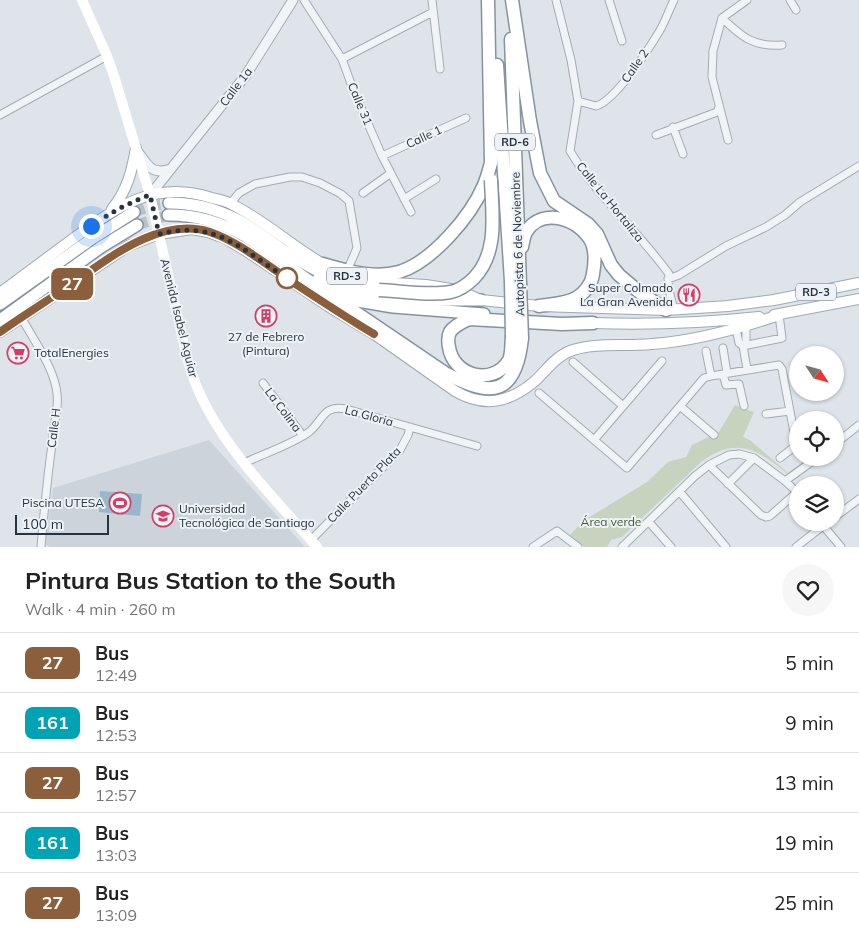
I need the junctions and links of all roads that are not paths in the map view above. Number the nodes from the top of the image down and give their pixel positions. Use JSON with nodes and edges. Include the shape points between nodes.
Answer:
{"nodes":[{"id":1,"x":82,"y":0,"type":"edge"},
{"id":2,"x":294,"y":0,"type":"edge"},
{"id":3,"x":304,"y":0,"type":"edge"},
{"id":4,"x":432,"y":0,"type":"edge"},
{"id":5,"x":488,"y":0,"type":"edge"},
{"id":6,"x":493,"y":0,"type":"edge"},
{"id":7,"x":511,"y":0,"type":"edge"},
{"id":8,"x":556,"y":0,"type":"edge"},
{"id":9,"x":609,"y":0,"type":"edge"},
{"id":10,"x":674,"y":0,"type":"edge"},
{"id":11,"x":746,"y":0,"type":"edge"},
{"id":12,"x":790,"y":0,"type":"edge"},
{"id":13,"x":796,"y":10,"type":"dead end"},
{"id":14,"x":433,"y":12,"type":"junction"},
{"id":15,"x":722,"y":18,"type":"junction"},
{"id":16,"x":622,"y":41,"type":"dead end"},
{"id":17,"x":782,"y":45,"type":"dead end"},
{"id":18,"x":107,"y":56,"type":"junction"},
{"id":19,"x":342,"y":59,"type":"junction"},
{"id":20,"x":440,"y":69,"type":"dead end"},
{"id":21,"x":578,"y":101,"type":"junction"},
{"id":22,"x":720,"y":107,"type":"junction"},
{"id":23,"x":0,"y":115,"type":"edge"},
{"id":24,"x":466,"y":118,"type":"dead end"},
{"id":25,"x":673,"y":127,"type":"junction"},
{"id":26,"x":656,"y":135,"type":"dead end"},
{"id":27,"x":728,"y":140,"type":"dead end"},
{"id":28,"x":136,"y":148,"type":"junction"},
{"id":29,"x":682,"y":154,"type":"dead end"},
{"id":30,"x":382,"y":156,"type":"junction"},
{"id":31,"x":491,"y":163,"type":"junction"},
{"id":32,"x":859,"y":166,"type":"edge"},
{"id":33,"x":171,"y":169,"type":"junction"},
{"id":34,"x":391,"y":173,"type":"junction"},
{"id":35,"x":436,"y":179,"type":"dead end"},
{"id":36,"x":363,"y":193,"type":"dead end"},
{"id":37,"x":150,"y":195,"type":"junction"},
{"id":38,"x":404,"y":198,"type":"junction"},
{"id":39,"x":169,"y":203,"type":"tunnel mouth"},
{"id":40,"x":231,"y":204,"type":"junction"},
{"id":41,"x":134,"y":212,"type":"tunnel mouth"},
{"id":42,"x":411,"y":212,"type":"dead end"},
{"id":43,"x":108,"y":214,"type":"junction"},
{"id":44,"x":168,"y":215,"type":"tunnel mouth"},
{"id":45,"x":137,"y":225,"type":"tunnel mouth"},
{"id":46,"x":159,"y":234,"type":"junction"},
{"id":47,"x":285,"y":252,"type":"junction"},
{"id":48,"x":518,"y":259,"type":"junction"},
{"id":49,"x":323,"y":264,"type":"junction"},
{"id":50,"x":347,"y":271,"type":"junction"},
{"id":51,"x":668,"y":279,"type":"junction"},
{"id":52,"x":515,"y":282,"type":"junction"},
{"id":53,"x":859,"y":284,"type":"edge"},
{"id":54,"x":1,"y":289,"type":"edge"},
{"id":55,"x":327,"y":293,"type":"junction"},
{"id":56,"x":859,"y":298,"type":"edge"},
{"id":57,"x":481,"y":300,"type":"junction"},
{"id":58,"x":0,"y":304,"type":"edge"},
{"id":59,"x":539,"y":306,"type":"junction"},
{"id":60,"x":670,"y":310,"type":"junction"},
{"id":61,"x":778,"y":315,"type":"junction"},
{"id":62,"x":21,"y":318,"type":"junction"},
{"id":63,"x":0,"y":320,"type":"edge"},
{"id":64,"x":593,"y":323,"type":"junction"},
{"id":65,"x":741,"y":327,"type":"junction"},
{"id":66,"x":0,"y":332,"type":"edge"},
{"id":67,"x":374,"y":334,"type":"junction"},
{"id":68,"x":517,"y":338,"type":"junction"},
{"id":69,"x":743,"y":346,"type":"junction"},
{"id":70,"x":723,"y":348,"type":"dead end"},
{"id":71,"x":706,"y":351,"type":"dead end"},
{"id":72,"x":418,"y":354,"type":"junction"},
{"id":73,"x":662,"y":360,"type":"dead end"},
{"id":74,"x":573,"y":362,"type":"dead end"},
{"id":75,"x":747,"y":369,"type":"junction"},
{"id":76,"x":725,"y":374,"type":"junction"},
{"id":77,"x":711,"y":376,"type":"junction"},
{"id":78,"x":263,"y":383,"type":"dead end"},
{"id":79,"x":539,"y":393,"type":"dead end"},
{"id":80,"x":623,"y":406,"type":"junction"},
{"id":81,"x":680,"y":406,"type":"junction"},
{"id":82,"x":744,"y":406,"type":"dead end"},
{"id":83,"x":789,"y":411,"type":"edge"},
{"id":84,"x":790,"y":411,"type":"edge"},
{"id":85,"x":766,"y":414,"type":"dead end"},
{"id":86,"x":859,"y":425,"type":"edge"},
{"id":87,"x":410,"y":427,"type":"junction"},
{"id":88,"x":714,"y":435,"type":"dead end"},
{"id":89,"x":303,"y":436,"type":"junction"},
{"id":90,"x":844,"y":437,"type":"edge"},
{"id":91,"x":594,"y":440,"type":"junction"},
{"id":92,"x":477,"y":446,"type":"dead end"},
{"id":93,"x":789,"y":451,"type":"edge"},
{"id":94,"x":754,"y":458,"type":"junction"},
{"id":95,"x":780,"y":458,"type":"dead end"},
{"id":96,"x":244,"y":463,"type":"junction"},
{"id":97,"x":709,"y":465,"type":"junction"},
{"id":98,"x":806,"y":466,"type":"edge"},
{"id":99,"x":785,"y":481,"type":"junction"},
{"id":100,"x":728,"y":484,"type":"junction"},
{"id":101,"x":789,"y":485,"type":"edge"},
{"id":102,"x":680,"y":492,"type":"junction"},
{"id":103,"x":789,"y":499,"type":"edge"},
{"id":104,"x":859,"y":499,"type":"edge"},
{"id":105,"x":844,"y":510,"type":"edge"},
{"id":106,"x":649,"y":522,"type":"junction"},
{"id":107,"x":816,"y":531,"type":"edge"},
{"id":108,"x":830,"y":531,"type":"edge"},
{"id":109,"x":314,"y":543,"type":"edge"},
{"id":110,"x":41,"y":545,"type":"edge"},
{"id":111,"x":49,"y":547,"type":"edge"},
{"id":112,"x":533,"y":547,"type":"edge"},
{"id":113,"x":578,"y":547,"type":"edge"},
{"id":114,"x":622,"y":547,"type":"edge"},
{"id":115,"x":671,"y":547,"type":"edge"},
{"id":116,"x":726,"y":547,"type":"edge"},
{"id":117,"x":796,"y":547,"type":"edge"},
{"id":118,"x":841,"y":547,"type":"edge"}],
"edges":[{"from":1,"to":18,"type":"main road","name":"Avenida Isabel Aguiar"},
{"from":2,"to":33,"type":"street","name":"Calle 1a","via":[[246,75]]},
{"from":3,"to":19,"type":"street","name":"Calle 31"},
{"from":4,"to":14,"type":"street"},
{"from":5,"to":31,"type":"highway"},
{"from":6,"to":52,"type":"highway","name":"Autopista 6 de Noviembre","number":"RD-6"},
{"from":7,"to":48,"type":"highway","name":"Autopista 6 de Noviembre","number":"RD-6"},
{"from":7,"to":60,"type":"highway","via":[[540,173],[554,201],[597,234],[610,265],[619,275]]},
{"from":8,"to":21,"type":"street","name":"Calle La Hortaliza"},
{"from":9,"to":16,"type":"street"},
{"from":10,"to":21,"type":"street","name":"Calle 2","via":[[659,32],[612,96],[596,106]]},
{"from":11,"to":15,"type":"street"},
{"from":12,"to":13,"type":"street"},
{"from":14,"to":19,"type":"street"},
{"from":14,"to":20,"type":"street"},
{"from":15,"to":17,"type":"street","via":[[747,40],[768,46]]},
{"from":15,"to":22,"type":"street","via":[[711,65]]},
{"from":18,"to":23,"type":"street"},
{"from":18,"to":28,"type":"main road","name":"Avenida Isabel Aguiar"},
{"from":19,"to":30,"type":"street","name":"Calle 31"},
{"from":21,"to":51,"type":"street","name":"Calle La Hortaliza","via":[[570,151],[614,210],[660,262],[669,274]]},
{"from":22,"to":25,"type":"street","via":[[717,112]]},
{"from":22,"to":27,"type":"street"},
{"from":24,"to":30,"type":"street","name":"Calle 1"},
{"from":25,"to":26,"type":"street"},
{"from":25,"to":29,"type":"street"},
{"from":28,"to":33,"type":"street","via":[[156,172]]},
{"from":28,"to":37,"type":"main road","name":"Avenida Isabel Aguiar"},
{"from":28,"to":43,"type":"main road","via":[[126,189]]},
{"from":30,"to":34,"type":"street","name":"Calle 31"},
{"from":31,"to":47,"type":"highway","bridge":true,"via":[[492,235],[487,260],[471,281],[454,292],[379,290],[348,285]]},
{"from":31,"to":50,"type":"highway","via":[[484,186],[472,207],[434,250],[399,272]]},
{"from":32,"to":51,"type":"street","via":[[800,202],[766,228]]},
{"from":33,"to":37,"type":"street","name":"Calle 1a"},
{"from":34,"to":36,"type":"street"},
{"from":34,"to":38,"type":"street","name":"Calle 31"},
{"from":35,"to":38,"type":"street"},
{"from":37,"to":40,"type":"main road","number":"RD-3","via":[[185,191]]},
{"from":37,"to":43,"type":"main road","number":"RD-3"},
{"from":37,"to":46,"type":"main road","name":"Avenida Isabel Aguiar"},
{"from":38,"to":42,"type":"street","name":"Calle 31"},
{"from":39,"to":47,"type":"highway","number":"RD-3","via":[[221,211],[254,228]]},
{"from":40,"to":49,"type":"main road","number":"RD-3","via":[[256,217]]},
{"from":40,"to":50,"type":"street","via":[[239,193],[255,184],[290,177],[320,183],[341,194],[349,201],[358,248]]},
{"from":41,"to":58,"type":"highway"},
{"from":43,"to":54,"type":"main road","number":"RD-3"},
{"from":44,"to":55,"type":"highway","number":"RD-3","via":[[204,218],[232,228]]},
{"from":45,"to":63,"type":"highway","via":[[101,246]]},
{"from":46,"to":62,"type":"main road","number":"RD-3","via":[[128,246]]},
{"from":46,"to":67,"type":"main road","number":"RD-3","via":[[192,229],[225,238]]},
{"from":46,"to":96,"type":"main road","name":"Avenida Isabel Aguiar","via":[[186,358],[195,383],[214,422]]},
{"from":47,"to":57,"type":"highway","number":"RD-3","via":[[323,279],[351,292],[403,299]]},
{"from":48,"to":52,"type":"highway","name":"Autopista 6 de Noviembre","number":"RD-6"},
{"from":48,"to":59,"type":"highway","via":[[525,233],[542,218],[555,217],[576,225],[592,243],[595,265],[593,278],[586,290],[576,299]]},
{"from":49,"to":50,"type":"highway"},
{"from":49,"to":57,"type":"main road","number":"RD-3","via":[[356,279],[456,290]]},
{"from":51,"to":60,"type":"street","name":"Calle La Hortaliza"},
{"from":52,"to":68,"type":"highway","name":"Autopista 6 de Noviembre","number":"RD-6","bridge":true},
{"from":53,"to":60,"type":"main road","number":"RD-3","via":[[774,300]]},
{"from":55,"to":64,"type":"highway","number":"RD-3","via":[[360,303],[393,307]]},
{"from":55,"to":72,"type":"highway"},
{"from":56,"to":61,"type":"main road","number":"RD-3"},
{"from":57,"to":59,"type":"main road","number":"RD-3"},
{"from":59,"to":60,"type":"main road","number":"RD-3"},
{"from":61,"to":64,"type":"main road","number":"RD-3","via":[[717,322]]},
{"from":61,"to":65,"type":"main road"},
{"from":61,"to":69,"type":"street","via":[[782,338]]},
{"from":62,"to":66,"type":"main road","number":"RD-3"},
{"from":62,"to":110,"type":"street","name":"Calle H","via":[[51,372],[58,393]]},
{"from":64,"to":68,"type":"highway","via":[[468,319],[449,333],[450,354],[462,371],[493,375],[509,359]]},
{"from":65,"to":67,"type":"main road","via":[[684,340],[573,350],[552,361],[535,380],[518,392],[504,399],[486,402],[466,398]]},
{"from":65,"to":69,"type":"street","via":[[739,343]]},
{"from":67,"to":72,"type":"highway"},
{"from":68,"to":72,"type":"highway","via":[[520,358],[511,378],[501,387],[491,389],[480,389],[463,382]]},
{"from":69,"to":75,"type":"street"},
{"from":70,"to":76,"type":"street"},
{"from":71,"to":77,"type":"street"},
{"from":73,"to":80,"type":"street"},
{"from":74,"to":80,"type":"street"},
{"from":75,"to":76,"type":"street"},
{"from":75,"to":84,"type":"street","via":[[781,366]]},
{"from":76,"to":77,"type":"street"},
{"from":76,"to":82,"type":"street","via":[[726,385],[739,384]]},
{"from":77,"to":81,"type":"street","via":[[704,378]]},
{"from":78,"to":89,"type":"street","name":"La Colina"},
{"from":79,"to":91,"type":"street"},
{"from":80,"to":91,"type":"street"},
{"from":81,"to":88,"type":"street"},
{"from":81,"to":91,"type":"street","via":[[627,468]]},
{"from":83,"to":85,"type":"street"},
{"from":86,"to":90,"type":"street"},
{"from":87,"to":89,"type":"street","name":"La Gloria","via":[[334,408]]},
{"from":87,"to":92,"type":"street","name":"La Gloria"},
{"from":87,"to":109,"type":"street","name":"Calle Puerto Plata","via":[[400,450]]},
{"from":89,"to":96,"type":"street","name":"La Gloria"},
{"from":93,"to":95,"type":"street"},
{"from":94,"to":97,"type":"street","via":[[729,455]]},
{"from":94,"to":99,"type":"street"},
{"from":94,"to":100,"type":"street"},
{"from":96,"to":109,"type":"main road","name":"Avenida Isabel Aguiar"},
{"from":97,"to":100,"type":"street"},
{"from":97,"to":102,"type":"street"},
{"from":98,"to":99,"type":"street"},
{"from":99,"to":101,"type":"street"},
{"from":100,"to":103,"type":"street","via":[[766,517]]},
{"from":102,"to":106,"type":"street"},
{"from":102,"to":116,"type":"street"},
{"from":104,"to":105,"type":"street"},
{"from":106,"to":114,"type":"street"},
{"from":106,"to":115,"type":"street"},
{"from":107,"to":117,"type":"street"},
{"from":108,"to":118,"type":"street"},
{"from":110,"to":111,"type":"street"},
{"from":112,"to":113,"type":"street","via":[[558,531]]}]}
